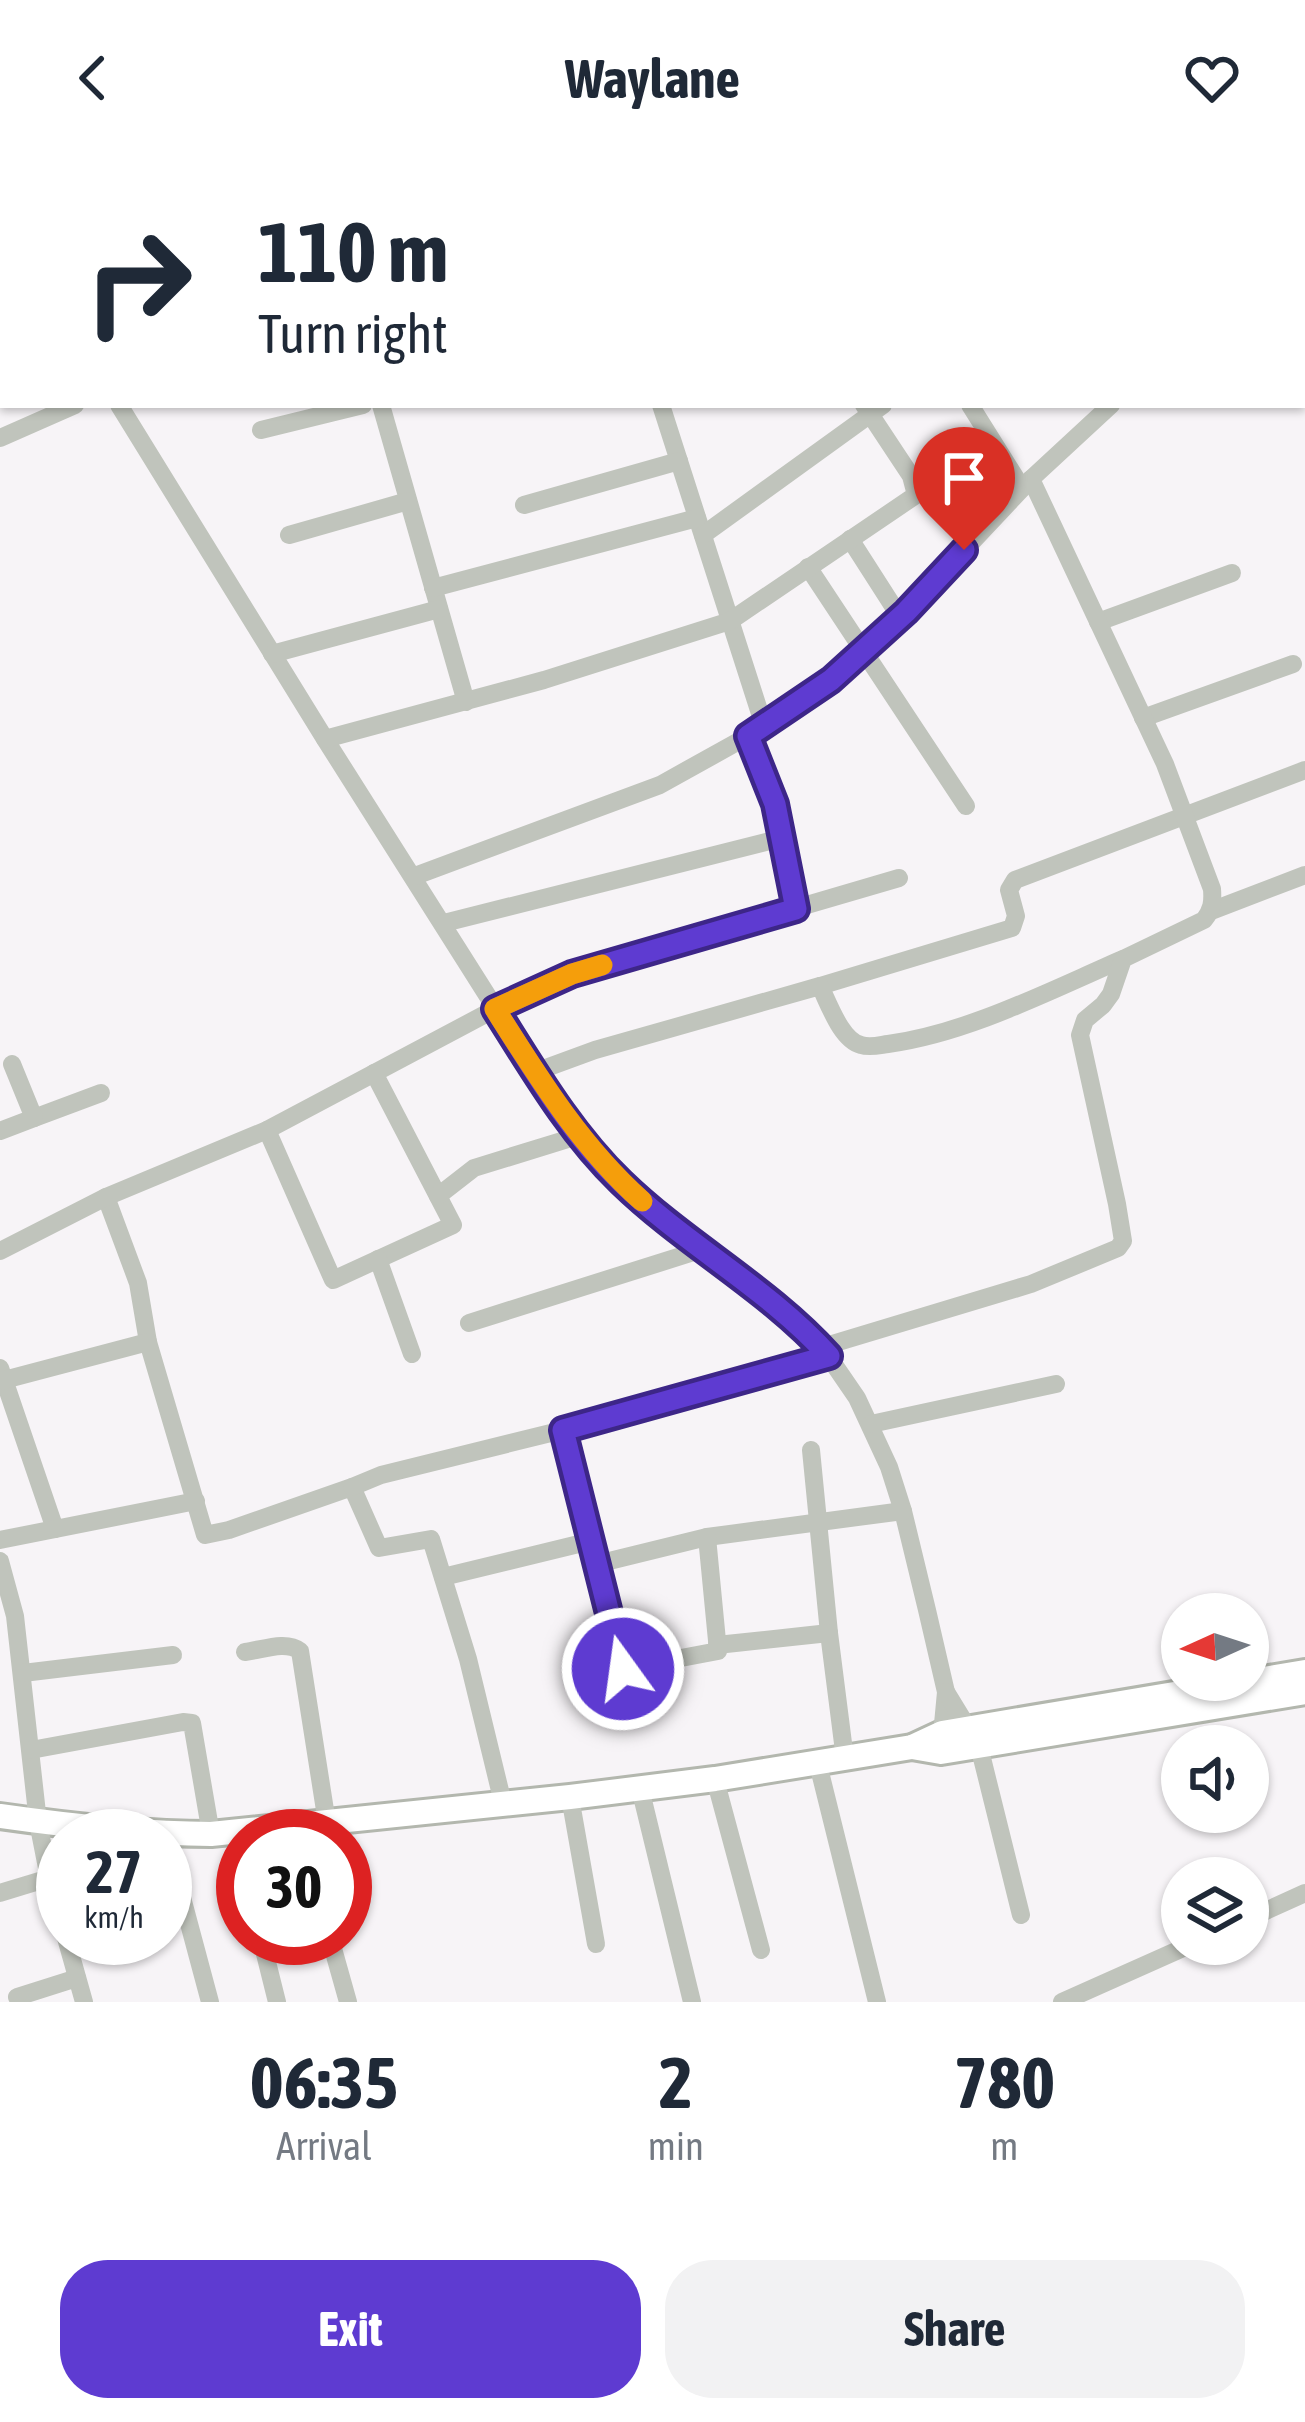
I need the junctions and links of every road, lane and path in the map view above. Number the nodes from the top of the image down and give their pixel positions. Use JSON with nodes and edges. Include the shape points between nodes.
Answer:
{"nodes":[{"id":1,"x":68,"y":408,"type":"edge"},
{"id":2,"x":121,"y":408,"type":"edge"},
{"id":3,"x":351,"y":408,"type":"edge"},
{"id":4,"x":382,"y":408,"type":"edge"},
{"id":5,"x":662,"y":408,"type":"edge"},
{"id":6,"x":872,"y":408,"type":"edge"},
{"id":7,"x":972,"y":408,"type":"edge"},
{"id":8,"x":1108,"y":408,"type":"edge"},
{"id":9,"x":261,"y":430,"type":"dead end"},
{"id":10,"x":0,"y":438,"type":"edge"},
{"id":11,"x":679,"y":460,"type":"junction"},
{"id":12,"x":1027,"y":484,"type":"junction"},
{"id":13,"x":408,"y":501,"type":"junction"},
{"id":14,"x":524,"y":505,"type":"dead end"},
{"id":15,"x":700,"y":526,"type":"junction"},
{"id":16,"x":289,"y":535,"type":"dead end"},
{"id":17,"x":850,"y":539,"type":"junction"},
{"id":18,"x":808,"y":567,"type":"junction"},
{"id":19,"x":1232,"y":573,"type":"dead end"},
{"id":20,"x":433,"y":588,"type":"junction"},
{"id":21,"x":439,"y":609,"type":"junction"},
{"id":22,"x":901,"y":617,"type":"junction"},
{"id":23,"x":730,"y":621,"type":"junction"},
{"id":24,"x":1098,"y":622,"type":"junction"},
{"id":25,"x":863,"y":650,"type":"junction"},
{"id":26,"x":272,"y":654,"type":"junction"},
{"id":27,"x":1293,"y":664,"type":"dead end"},
{"id":28,"x":466,"y":702,"type":"junction"},
{"id":29,"x":1143,"y":718,"type":"junction"},
{"id":30,"x":756,"y":731,"type":"junction"},
{"id":31,"x":326,"y":740,"type":"junction"},
{"id":32,"x":1305,"y":770,"type":"edge"},
{"id":33,"x":966,"y":806,"type":"dead end"},
{"id":34,"x":1185,"y":816,"type":"junction"},
{"id":35,"x":782,"y":838,"type":"junction"},
{"id":36,"x":1305,"y":875,"type":"edge"},
{"id":37,"x":415,"y":876,"type":"junction"},
{"id":38,"x":899,"y":878,"type":"dead end"},
{"id":39,"x":796,"y":909,"type":"junction"},
{"id":40,"x":1211,"y":911,"type":"junction"},
{"id":41,"x":444,"y":923,"type":"junction"},
{"id":42,"x":1123,"y":959,"type":"junction"},
{"id":43,"x":820,"y":986,"type":"junction"},
{"id":44,"x":495,"y":1009,"type":"junction"},
{"id":45,"x":12,"y":1064,"type":"dead end"},
{"id":46,"x":535,"y":1072,"type":"junction"},
{"id":47,"x":374,"y":1073,"type":"junction"},
{"id":48,"x":101,"y":1094,"type":"dead end"},
{"id":49,"x":34,"y":1118,"type":"junction"},
{"id":50,"x":267,"y":1130,"type":"junction"},
{"id":51,"x":0,"y":1131,"type":"edge"},
{"id":52,"x":581,"y":1135,"type":"junction"},
{"id":53,"x":438,"y":1196,"type":"junction"},
{"id":54,"x":106,"y":1197,"type":"junction"},
{"id":55,"x":700,"y":1250,"type":"junction"},
{"id":56,"x":0,"y":1251,"type":"edge"},
{"id":57,"x":378,"y":1259,"type":"junction"},
{"id":58,"x":470,"y":1323,"type":"dead end"},
{"id":59,"x":148,"y":1342,"type":"junction"},
{"id":60,"x":825,"y":1352,"type":"junction"},
{"id":61,"x":412,"y":1354,"type":"dead end"},
{"id":62,"x":2,"y":1376,"type":"edge"},
{"id":63,"x":1056,"y":1384,"type":"dead end"},
{"id":64,"x":871,"y":1424,"type":"junction"},
{"id":65,"x":563,"y":1430,"type":"junction"},
{"id":66,"x":812,"y":1450,"type":"dead end"},
{"id":67,"x":352,"y":1487,"type":"junction"},
{"id":68,"x":196,"y":1502,"type":"junction"},
{"id":69,"x":903,"y":1511,"type":"junction"},
{"id":70,"x":818,"y":1520,"type":"junction"},
{"id":71,"x":55,"y":1529,"type":"junction"},
{"id":72,"x":706,"y":1538,"type":"junction"},
{"id":73,"x":0,"y":1540,"type":"edge"},
{"id":74,"x":591,"y":1541,"type":"junction"},
{"id":75,"x":0,"y":1561,"type":"edge"},
{"id":76,"x":597,"y":1564,"type":"junction"},
{"id":77,"x":442,"y":1577,"type":"junction"},
{"id":78,"x":829,"y":1633,"type":"junction"},
{"id":79,"x":717,"y":1645,"type":"junction"},
{"id":80,"x":10,"y":1650,"type":"edge"},
{"id":81,"x":244,"y":1652,"type":"dead end"},
{"id":82,"x":173,"y":1655,"type":"dead end"},
{"id":83,"x":623,"y":1669,"type":"junction"},
{"id":84,"x":1305,"y":1672,"type":"edge"},
{"id":85,"x":23,"y":1673,"type":"junction"},
{"id":86,"x":590,"y":1676,"type":"dead end"},
{"id":87,"x":946,"y":1692,"type":"junction"},
{"id":88,"x":1305,"y":1692,"type":"edge"},
{"id":89,"x":973,"y":1737,"type":"junction"},
{"id":90,"x":941,"y":1742,"type":"junction"},
{"id":91,"x":32,"y":1750,"type":"junction"},
{"id":92,"x":845,"y":1759,"type":"junction"},
{"id":93,"x":818,"y":1763,"type":"junction"},
{"id":94,"x":715,"y":1779,"type":"junction"},
{"id":95,"x":640,"y":1788,"type":"junction"},
{"id":96,"x":570,"y":1797,"type":"junction"},
{"id":97,"x":503,"y":1803,"type":"junction"},
{"id":98,"x":37,"y":1809,"type":"edge"},
{"id":99,"x":216,"y":1809,"type":"edge"},
{"id":100,"x":325,"y":1809,"type":"edge"},
{"id":101,"x":0,"y":1816,"type":"edge"},
{"id":102,"x":372,"y":1818,"type":"edge"},
{"id":103,"x":36,"y":1822,"type":"edge"},
{"id":104,"x":36,"y":1882,"type":"edge"},
{"id":105,"x":0,"y":1893,"type":"edge"},
{"id":106,"x":1305,"y":1893,"type":"edge"},
{"id":107,"x":1269,"y":1909,"type":"edge"},
{"id":108,"x":1021,"y":1915,"type":"dead end"},
{"id":109,"x":192,"y":1935,"type":"edge"},
{"id":110,"x":596,"y":1944,"type":"dead end"},
{"id":111,"x":761,"y":1950,"type":"dead end"},
{"id":112,"x":1161,"y":1958,"type":"edge"},
{"id":113,"x":73,"y":1965,"type":"edge"},
{"id":114,"x":268,"y":1965,"type":"edge"},
{"id":115,"x":338,"y":1965,"type":"edge"},
{"id":116,"x":77,"y":1978,"type":"junction"},
{"id":117,"x":16,"y":1997,"type":"dead end"},
{"id":118,"x":84,"y":2002,"type":"edge"},
{"id":119,"x":210,"y":2002,"type":"edge"},
{"id":120,"x":278,"y":2002,"type":"edge"},
{"id":121,"x":348,"y":2002,"type":"edge"},
{"id":122,"x":692,"y":2002,"type":"edge"},
{"id":123,"x":877,"y":2002,"type":"edge"},
{"id":124,"x":1062,"y":2002,"type":"edge"}],
"edges":[{"from":1,"to":10,"type":"street"},
{"from":2,"to":26,"type":"street"},
{"from":3,"to":9,"type":"street"},
{"from":4,"to":13,"type":"street"},
{"from":5,"to":11,"type":"street"},
{"from":6,"to":15,"type":"street"},
{"from":6,"to":17,"type":"street","via":[[916,495]]},
{"from":7,"to":12,"type":"street"},
{"from":8,"to":12,"type":"street"},
{"from":11,"to":14,"type":"street"},
{"from":11,"to":15,"type":"street"},
{"from":12,"to":22,"type":"street"},
{"from":12,"to":24,"type":"street"},
{"from":13,"to":16,"type":"street"},
{"from":13,"to":20,"type":"street"},
{"from":15,"to":20,"type":"street"},
{"from":15,"to":23,"type":"street"},
{"from":17,"to":18,"type":"street"},
{"from":17,"to":22,"type":"street"},
{"from":18,"to":23,"type":"street"},
{"from":18,"to":25,"type":"street"},
{"from":19,"to":24,"type":"street"},
{"from":20,"to":21,"type":"street"},
{"from":21,"to":26,"type":"street"},
{"from":21,"to":28,"type":"street"},
{"from":22,"to":25,"type":"street"},
{"from":23,"to":28,"type":"street"},
{"from":23,"to":30,"type":"street"},
{"from":24,"to":29,"type":"street"},
{"from":25,"to":30,"type":"street"},
{"from":25,"to":33,"type":"street"},
{"from":26,"to":31,"type":"street"},
{"from":27,"to":29,"type":"street"},
{"from":28,"to":31,"type":"street"},
{"from":29,"to":34,"type":"street"},
{"from":30,"to":35,"type":"street"},
{"from":30,"to":37,"type":"street","via":[[661,785]]},
{"from":31,"to":37,"type":"street"},
{"from":32,"to":34,"type":"street"},
{"from":34,"to":40,"type":"street","via":[[1212,889]]},
{"from":34,"to":43,"type":"street","via":[[1015,880],[1012,928]]},
{"from":35,"to":39,"type":"street"},
{"from":35,"to":41,"type":"street"},
{"from":36,"to":40,"type":"street"},
{"from":37,"to":41,"type":"street"},
{"from":38,"to":39,"type":"street"},
{"from":39,"to":44,"type":"street","via":[[572,974]]},
{"from":40,"to":42,"type":"street"},
{"from":41,"to":44,"type":"street"},
{"from":42,"to":43,"type":"street","via":[[953,1030],[868,1047],[843,1030]]},
{"from":42,"to":60,"type":"street","via":[[1111,994],[1080,1035],[1117,1204],[1118,1248]]},
{"from":43,"to":46,"type":"street"},
{"from":44,"to":46,"type":"street"},
{"from":44,"to":47,"type":"street"},
{"from":45,"to":49,"type":"street"},
{"from":46,"to":52,"type":"street"},
{"from":47,"to":50,"type":"street"},
{"from":47,"to":53,"type":"street"},
{"from":48,"to":49,"type":"street"},
{"from":49,"to":51,"type":"street"},
{"from":50,"to":54,"type":"street"},
{"from":50,"to":57,"type":"street","via":[[333,1280]]},
{"from":52,"to":53,"type":"street","via":[[474,1168]]},
{"from":52,"to":55,"type":"street","via":[[621,1182]]},
{"from":53,"to":57,"type":"street","via":[[453,1225]]},
{"from":54,"to":56,"type":"street"},
{"from":54,"to":59,"type":"street","via":[[138,1283]]},
{"from":55,"to":58,"type":"street"},
{"from":55,"to":60,"type":"street"},
{"from":57,"to":61,"type":"street"},
{"from":59,"to":62,"type":"street"},
{"from":59,"to":68,"type":"street"},
{"from":60,"to":64,"type":"street"},
{"from":60,"to":65,"type":"street"},
{"from":62,"to":71,"type":"street"},
{"from":63,"to":64,"type":"street"},
{"from":64,"to":69,"type":"street"},
{"from":65,"to":67,"type":"street"},
{"from":65,"to":74,"type":"street"},
{"from":66,"to":70,"type":"street"},
{"from":67,"to":68,"type":"street","via":[[208,1535]]},
{"from":67,"to":77,"type":"street","via":[[379,1548],[430,1539]]},
{"from":68,"to":71,"type":"street"},
{"from":69,"to":70,"type":"street"},
{"from":69,"to":87,"type":"street"},
{"from":70,"to":72,"type":"street"},
{"from":70,"to":78,"type":"street"},
{"from":71,"to":73,"type":"street"},
{"from":72,"to":76,"type":"street"},
{"from":72,"to":79,"type":"street"},
{"from":74,"to":76,"type":"street"},
{"from":74,"to":77,"type":"street"},
{"from":75,"to":80,"type":"street","via":[[15,1616]]},
{"from":76,"to":83,"type":"street"},
{"from":77,"to":97,"type":"street"},
{"from":78,"to":79,"type":"street"},
{"from":78,"to":92,"type":"street"},
{"from":79,"to":83,"type":"street","via":[[718,1651]]},
{"from":80,"to":85,"type":"street"},
{"from":81,"to":100,"type":"street","via":[[287,1645],[301,1651]]},
{"from":82,"to":85,"type":"street"},
{"from":83,"to":86,"type":"street"},
{"from":84,"to":89,"type":"main road"},
{"from":85,"to":91,"type":"street"},
{"from":87,"to":89,"type":"street"},
{"from":87,"to":90,"type":"street"},
{"from":88,"to":89,"type":"main road"},
{"from":89,"to":90,"type":"main road"},
{"from":89,"to":108,"type":"street"},
{"from":90,"to":92,"type":"main road"},
{"from":91,"to":98,"type":"street"},
{"from":91,"to":99,"type":"street","via":[[192,1723]]},
{"from":92,"to":93,"type":"main road"},
{"from":93,"to":94,"type":"main road"},
{"from":93,"to":123,"type":"street"},
{"from":94,"to":95,"type":"main road"},
{"from":94,"to":111,"type":"street"},
{"from":95,"to":96,"type":"main road"},
{"from":95,"to":122,"type":"street"},
{"from":96,"to":97,"type":"main road"},
{"from":96,"to":110,"type":"street"},
{"from":97,"to":102,"type":"main road"},
{"from":101,"to":103,"type":"main road"},
{"from":104,"to":105,"type":"street"},
{"from":106,"to":107,"type":"street"},
{"from":109,"to":119,"type":"street"},
{"from":112,"to":124,"type":"street"},
{"from":113,"to":116,"type":"street"},
{"from":114,"to":120,"type":"street"},
{"from":115,"to":121,"type":"street"},
{"from":116,"to":117,"type":"street"},
{"from":116,"to":118,"type":"street"}]}
